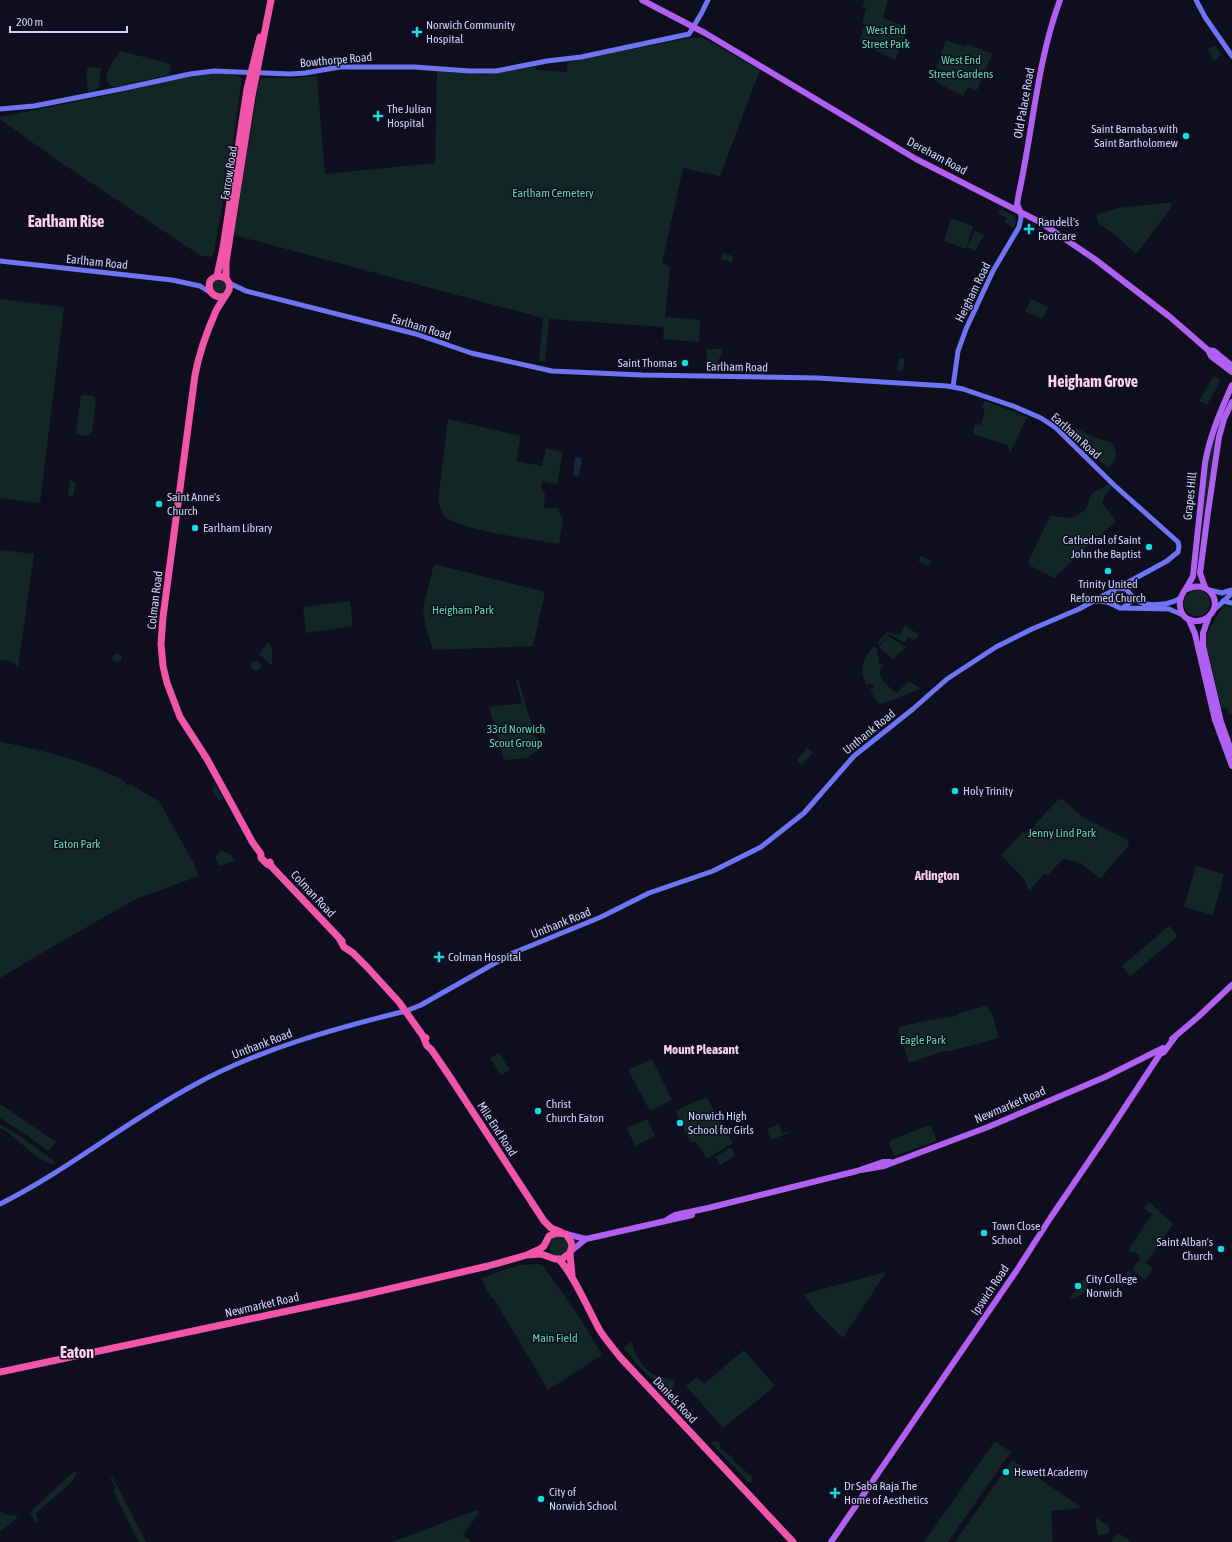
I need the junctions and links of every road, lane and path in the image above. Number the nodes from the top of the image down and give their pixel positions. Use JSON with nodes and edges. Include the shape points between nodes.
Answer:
{"nodes":[{"id":1,"x":642,"y":0,"type":"edge"},
{"id":2,"x":708,"y":0,"type":"edge"},
{"id":3,"x":1060,"y":0,"type":"edge"},
{"id":4,"x":1196,"y":0,"type":"edge"},
{"id":5,"x":271,"y":2,"type":"edge"},
{"id":6,"x":694,"y":27,"type":"junction"},
{"id":7,"x":1232,"y":56,"type":"edge"},
{"id":8,"x":254,"y":73,"type":"junction"},
{"id":9,"x":0,"y":109,"type":"edge"},
{"id":10,"x":1020,"y":211,"type":"junction"},
{"id":11,"x":0,"y":261,"type":"edge"},
{"id":12,"x":217,"y":276,"type":"junction"},
{"id":13,"x":210,"y":281,"type":"junction"},
{"id":14,"x":227,"y":281,"type":"junction"},
{"id":15,"x":192,"y":284,"type":"junction"},
{"id":16,"x":246,"y":291,"type":"junction"},
{"id":17,"x":212,"y":294,"type":"junction"},
{"id":18,"x":226,"y":294,"type":"junction"},
{"id":19,"x":209,"y":327,"type":"junction"},
{"id":20,"x":1231,"y":371,"type":"edge"},
{"id":21,"x":1232,"y":385,"type":"edge"},
{"id":22,"x":953,"y":387,"type":"junction"},
{"id":23,"x":1232,"y":391,"type":"edge"},
{"id":24,"x":1232,"y":402,"type":"edge"},
{"id":25,"x":1223,"y":405,"type":"junction"},
{"id":26,"x":1179,"y":549,"type":"joint"},
{"id":27,"x":1136,"y":577,"type":"junction"},
{"id":28,"x":1207,"y":588,"type":"junction"},
{"id":29,"x":1116,"y":589,"type":"junction"},
{"id":30,"x":1185,"y":590,"type":"junction"},
{"id":31,"x":1232,"y":592,"type":"edge"},
{"id":32,"x":1217,"y":593,"type":"junction"},
{"id":33,"x":1130,"y":594,"type":"junction"},
{"id":34,"x":1181,"y":598,"type":"junction"},
{"id":35,"x":1225,"y":599,"type":"junction"},
{"id":36,"x":1092,"y":602,"type":"junction"},
{"id":37,"x":1232,"y":602,"type":"edge"},
{"id":38,"x":1114,"y":605,"type":"junction"},
{"id":39,"x":1124,"y":607,"type":"junction"},
{"id":40,"x":1211,"y":614,"type":"junction"},
{"id":41,"x":1183,"y":615,"type":"junction"},
{"id":42,"x":1189,"y":620,"type":"junction"},
{"id":43,"x":1232,"y":753,"type":"edge"},
{"id":44,"x":1232,"y":766,"type":"edge"},
{"id":45,"x":1232,"y":986,"type":"edge"},
{"id":46,"x":406,"y":1010,"type":"junction"},
{"id":47,"x":1175,"y":1037,"type":"junction"},
{"id":48,"x":1161,"y":1049,"type":"junction"},
{"id":49,"x":0,"y":1204,"type":"edge"},
{"id":50,"x":544,"y":1221,"type":"junction"},
{"id":51,"x":564,"y":1234,"type":"junction"},
{"id":52,"x":586,"y":1239,"type":"junction"},
{"id":53,"x":546,"y":1241,"type":"junction"},
{"id":54,"x":571,"y":1252,"type":"junction"},
{"id":55,"x":527,"y":1255,"type":"junction"},
{"id":56,"x":554,"y":1258,"type":"junction"},
{"id":57,"x":572,"y":1277,"type":"junction"},
{"id":58,"x":0,"y":1372,"type":"edge"},
{"id":59,"x":778,"y":1527,"type":"junction"},
{"id":60,"x":831,"y":1540,"type":"edge"},
{"id":61,"x":789,"y":1542,"type":"edge"},
{"id":62,"x":793,"y":1542,"type":"edge"}],
"edges":[{"from":1,"to":6,"type":"main road","name":"Dereham Road"},
{"from":2,"to":6,"type":"street"},
{"from":3,"to":10,"type":"main road","name":"Old Palace Road","via":[[1043,63],[1017,204]]},
{"from":4,"to":7,"type":"street"},
{"from":5,"to":8,"type":"highway"},
{"from":6,"to":8,"type":"street","name":"Bowthorpe Road","via":[[687,35],[496,71],[350,67],[306,73]]},
{"from":6,"to":10,"type":"main road","name":"Dereham Road","via":[[910,155]]},
{"from":8,"to":9,"type":"street","name":"Bowthorpe Road","via":[[198,72],[25,108]]},
{"from":8,"to":12,"type":"highway","name":"Farrow Road","via":[[238,140]]},
{"from":8,"to":14,"type":"highway","name":"Farrow Road","via":[[226,262]]},
{"from":10,"to":20,"type":"main road","name":"Dereham Road","via":[[1096,260],[1208,350],[1214,351]]},
{"from":10,"to":22,"type":"street","name":"Heigham Road","via":[[1019,227],[993,271],[966,329],[958,351]]},
{"from":11,"to":15,"type":"street","name":"Earlham Road"},
{"from":12,"to":13,"type":"highway"},
{"from":12,"to":14,"type":"highway"},
{"from":13,"to":15,"type":"street","name":"Earlham Road","via":[[206,284]]},
{"from":13,"to":17,"type":"highway","name":"Colman Road","via":[[209,289]]},
{"from":14,"to":16,"type":"street","name":"Earlham Road"},
{"from":14,"to":18,"type":"highway","name":"Colman Road"},
{"from":15,"to":17,"type":"street","name":"Earlham Road"},
{"from":16,"to":18,"type":"street","name":"Earlham Road","via":[[232,291]]},
{"from":16,"to":22,"type":"street","name":"Earlham Road","via":[[416,334],[471,353],[552,371],[818,378]]},
{"from":17,"to":18,"type":"highway","via":[[217,297]]},
{"from":17,"to":19,"type":"highway","name":"Colman Road","via":[[214,306]]},
{"from":18,"to":19,"type":"highway","name":"Colman Road"},
{"from":19,"to":46,"type":"highway","name":"Colman Road","via":[[194,375],[163,617],[163,666],[167,683],[180,717],[261,854]]},
{"from":21,"to":25,"type":"main road","name":"Grapes Hill"},
{"from":22,"to":26,"type":"street","name":"Earlham Road","via":[[1013,406],[1041,418],[1056,428],[1114,485],[1178,542]]},
{"from":23,"to":25,"type":"main road","name":"Grapes Hill"},
{"from":24,"to":28,"type":"main road","name":"Grapes Hill","via":[[1219,437],[1208,512],[1200,573]]},
{"from":25,"to":30,"type":"main road","name":"Grapes Hill","via":[[1208,448],[1194,576]]},
{"from":26,"to":27,"type":"street","name":"Unthank Road","via":[[1167,561]]},
{"from":27,"to":29,"type":"street","name":"Unthank Road"},
{"from":27,"to":33,"type":"street","via":[[1131,584]]},
{"from":28,"to":30,"type":"main road","via":[[1192,586]]},
{"from":28,"to":32,"type":"street"},
{"from":28,"to":40,"type":"main road","via":[[1214,600]]},
{"from":29,"to":33,"type":"street","via":[[1126,589]]},
{"from":29,"to":36,"type":"street","name":"Unthank Road"},
{"from":29,"to":38,"type":"street","via":[[1111,598]]},
{"from":30,"to":34,"type":"main road"},
{"from":31,"to":32,"type":"street"},
{"from":31,"to":35,"type":"street"},
{"from":32,"to":35,"type":"street"},
{"from":33,"to":34,"type":"street","via":[[1142,604],[1166,604]]},
{"from":33,"to":39,"type":"street","via":[[1130,602]]},
{"from":34,"to":41,"type":"main road"},
{"from":35,"to":37,"type":"street"},
{"from":35,"to":40,"type":"street"},
{"from":36,"to":38,"type":"street","via":[[1101,601]]},
{"from":36,"to":46,"type":"street","name":"Unthank Road","via":[[996,647],[947,679],[854,756],[804,813],[761,846],[713,871],[648,893],[601,917],[513,953],[421,1005]]},
{"from":38,"to":39,"type":"street"},
{"from":39,"to":41,"type":"street","via":[[1169,609]]},
{"from":40,"to":42,"type":"main road","via":[[1200,621]]},
{"from":40,"to":43,"type":"main road","via":[[1203,634],[1203,646],[1221,722]]},
{"from":41,"to":42,"type":"main road"},
{"from":42,"to":44,"type":"main road","via":[[1195,634],[1215,720]]},
{"from":45,"to":47,"type":"main road"},
{"from":46,"to":49,"type":"street","name":"Unthank Road","via":[[295,1042],[212,1076],[143,1115],[61,1170]]},
{"from":46,"to":50,"type":"highway","name":"Mile End Road"},
{"from":47,"to":48,"type":"main road","name":"Newmarket Road"},
{"from":47,"to":48,"type":"main road","via":[[1164,1052]]},
{"from":48,"to":52,"type":"main road","name":"Newmarket Road","via":[[1101,1079],[919,1154]]},
{"from":48,"to":60,"type":"main road","name":"Ipswich Road","via":[[1017,1270]]},
{"from":50,"to":51,"type":"highway","name":"Mile End Road","via":[[551,1228]]},
{"from":50,"to":53,"type":"highway","name":"Mile End Road"},
{"from":51,"to":52,"type":"main road","name":"Newmarket Road"},
{"from":51,"to":53,"type":"highway","name":"Newmarket Road","via":[[554,1233]]},
{"from":51,"to":54,"type":"highway","via":[[571,1242]]},
{"from":52,"to":54,"type":"main road","name":"Newmarket Road"},
{"from":53,"to":55,"type":"highway","name":"Newmarket Road","via":[[540,1249]]},
{"from":53,"to":56,"type":"highway","via":[[546,1251]]},
{"from":54,"to":56,"type":"highway","name":"Newmarket Road","via":[[565,1258]]},
{"from":54,"to":57,"type":"highway","name":"Daniels Road"},
{"from":55,"to":56,"type":"highway","name":"Newmarket Road","via":[[542,1254]]},
{"from":55,"to":58,"type":"highway","name":"Newmarket Road","via":[[435,1279]]},
{"from":56,"to":57,"type":"highway","name":"Daniels Road","via":[[561,1262]]},
{"from":57,"to":59,"type":"highway","name":"Daniels Road","via":[[600,1331],[620,1357]]},
{"from":59,"to":61,"type":"highway","name":"Daniels Road"},
{"from":59,"to":62,"type":"highway","name":"Daniels Road"}]}
